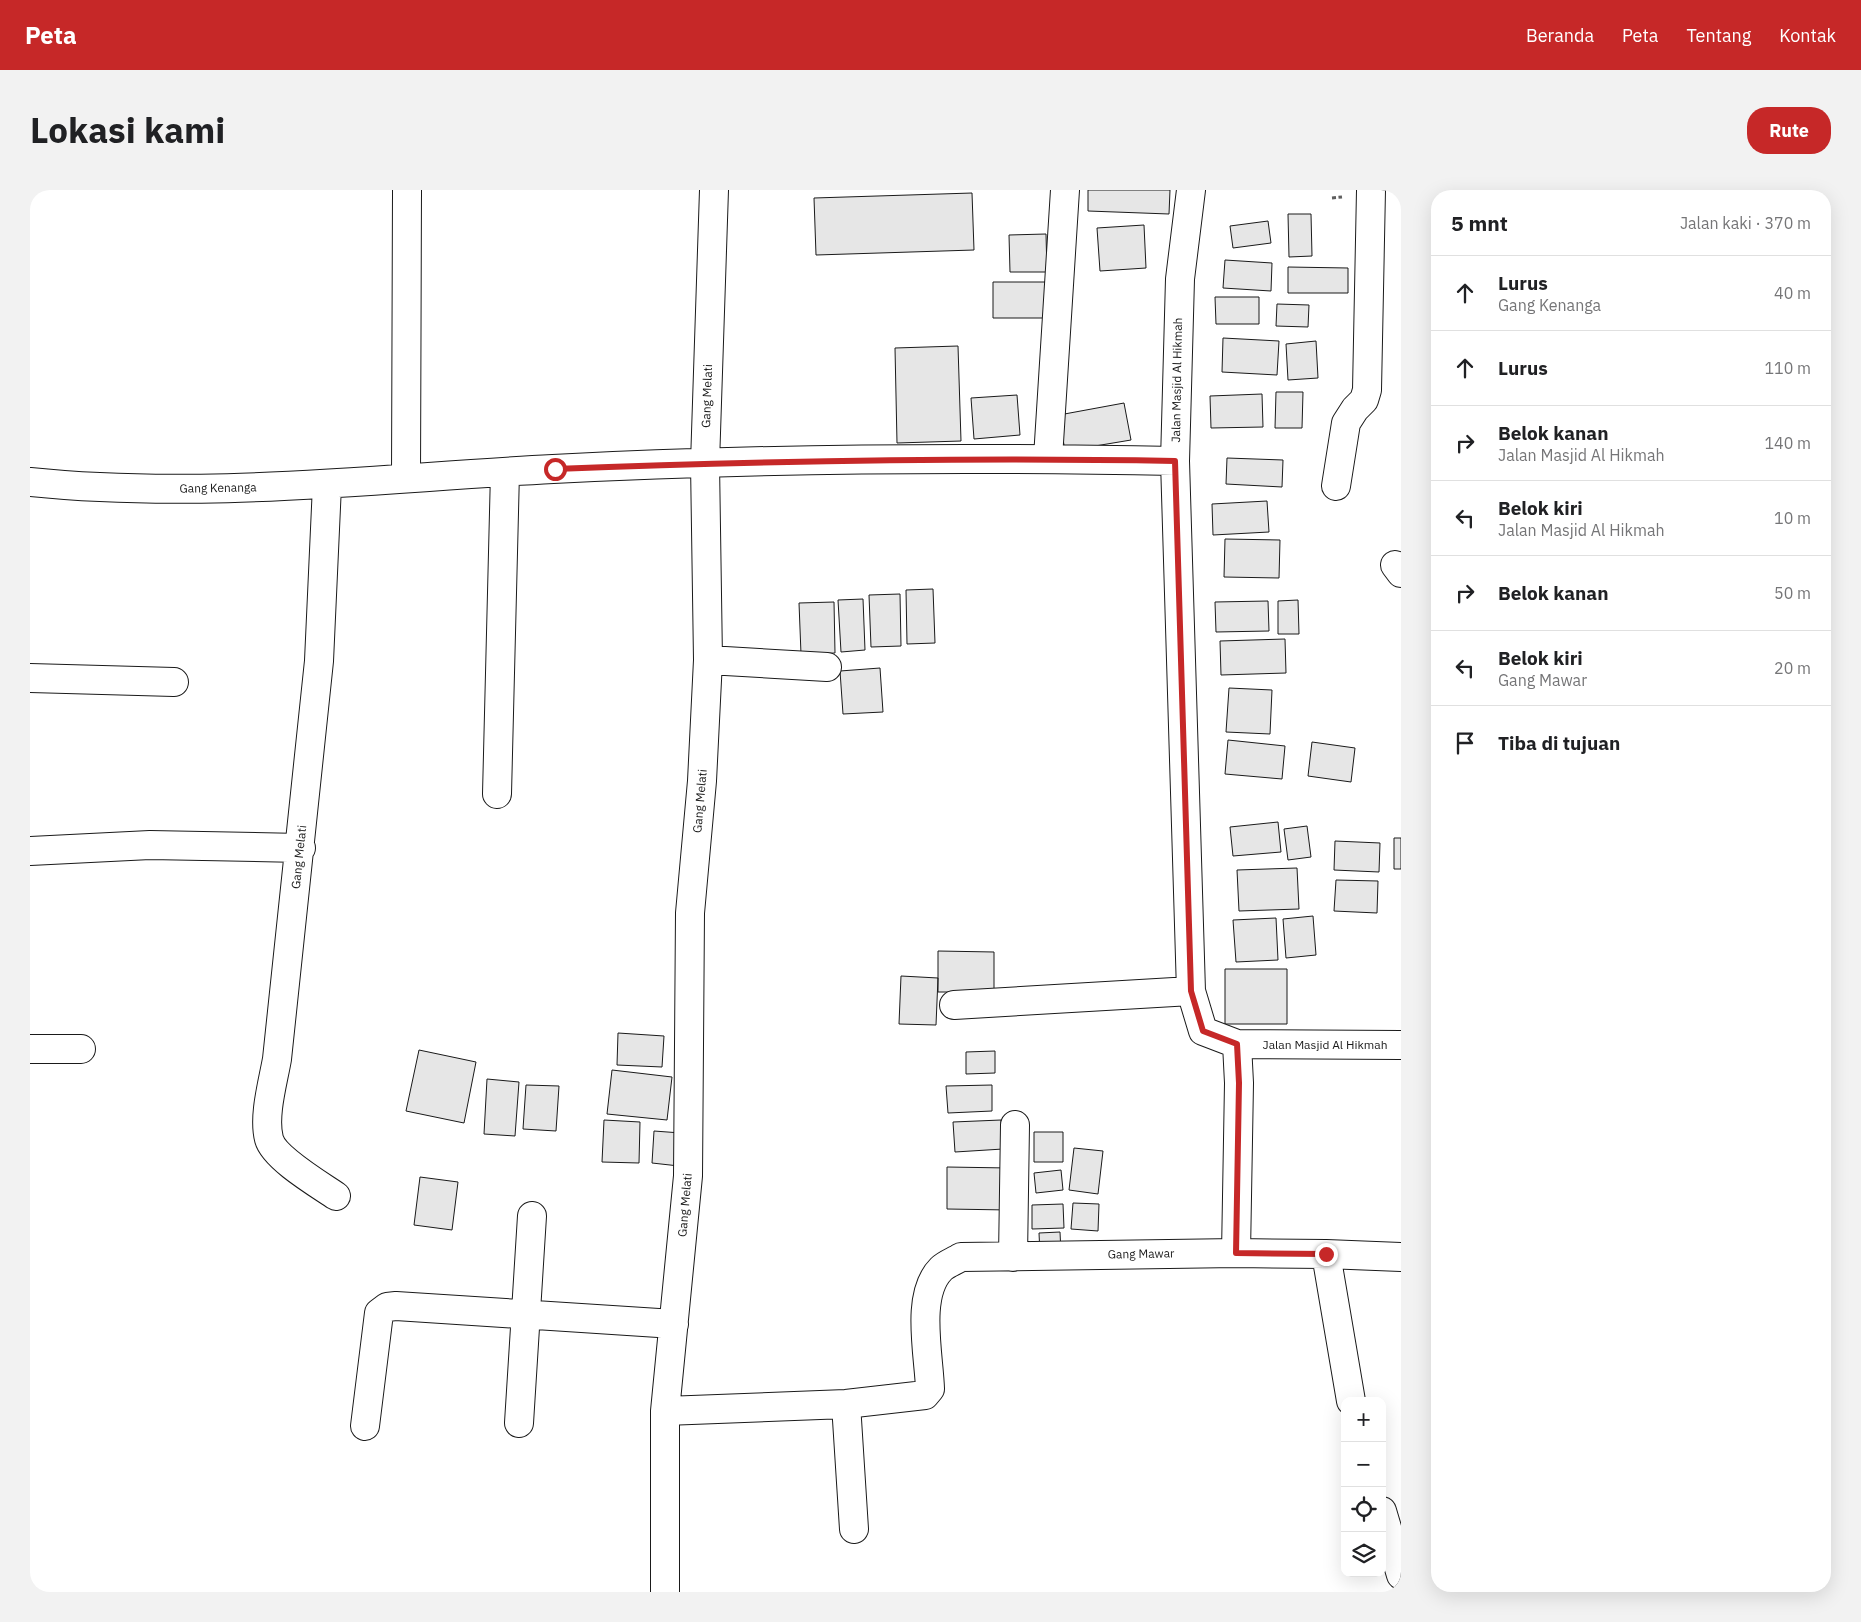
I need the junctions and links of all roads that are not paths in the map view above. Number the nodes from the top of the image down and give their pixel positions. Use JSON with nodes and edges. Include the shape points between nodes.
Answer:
{"nodes":[{"id":1,"x":407,"y":190,"type":"edge"},
{"id":2,"x":714,"y":190,"type":"edge"},
{"id":3,"x":1064,"y":190,"type":"edge"},
{"id":4,"x":1191,"y":190,"type":"edge"},
{"id":5,"x":1370,"y":190,"type":"edge"},
{"id":6,"x":1048,"y":458,"type":"junction"},
{"id":7,"x":1175,"y":461,"type":"junction"},
{"id":8,"x":705,"y":464,"type":"junction"},
{"id":9,"x":505,"y":472,"type":"junction"},
{"id":10,"x":406,"y":477,"type":"junction"},
{"id":11,"x":30,"y":482,"type":"edge"},
{"id":12,"x":327,"y":485,"type":"junction"},
{"id":13,"x":1336,"y":486,"type":"dead end"},
{"id":14,"x":708,"y":660,"type":"junction"},
{"id":15,"x":828,"y":667,"type":"dead end"},
{"id":16,"x":30,"y":678,"type":"edge"},
{"id":17,"x":174,"y":682,"type":"dead end"},
{"id":18,"x":497,"y":794,"type":"dead end"},
{"id":19,"x":301,"y":848,"type":"junction"},
{"id":20,"x":30,"y":851,"type":"edge"},
{"id":21,"x":1191,"y":991,"type":"junction"},
{"id":22,"x":954,"y":1005,"type":"dead end"},
{"id":23,"x":1237,"y":1044,"type":"junction"},
{"id":24,"x":1401,"y":1045,"type":"edge"},
{"id":25,"x":30,"y":1049,"type":"edge"},
{"id":26,"x":81,"y":1049,"type":"dead end"},
{"id":27,"x":1015,"y":1125,"type":"dead end"},
{"id":28,"x":336,"y":1196,"type":"dead end"},
{"id":29,"x":532,"y":1216,"type":"dead end"},
{"id":30,"x":1236,"y":1253,"type":"junction"},
{"id":31,"x":1326,"y":1254,"type":"junction"},
{"id":32,"x":1013,"y":1257,"type":"junction"},
{"id":33,"x":1401,"y":1258,"type":"edge"},
{"id":34,"x":524,"y":1315,"type":"junction"},
{"id":35,"x":674,"y":1324,"type":"junction"},
{"id":36,"x":1350,"y":1397,"type":"edge"},
{"id":37,"x":846,"y":1404,"type":"junction"},
{"id":38,"x":665,"y":1411,"type":"junction"},
{"id":39,"x":519,"y":1423,"type":"dead end"},
{"id":40,"x":365,"y":1426,"type":"dead end"},
{"id":41,"x":1386,"y":1525,"type":"edge"},
{"id":42,"x":854,"y":1529,"type":"dead end"},
{"id":43,"x":1401,"y":1575,"type":"edge"},
{"id":44,"x":665,"y":1592,"type":"edge"}],
"edges":[{"from":1,"to":10,"type":"street"},
{"from":2,"to":8,"type":"street","name":"Gang Melati"},
{"from":3,"to":6,"type":"street"},
{"from":4,"to":7,"type":"street","name":"Jalan Masjid Al Hikmah","via":[[1180,279]]},
{"from":5,"to":13,"type":"street","via":[[1366,390],[1364,400],[1346,423]]},
{"from":6,"to":7,"type":"street","name":"Gang Kenanga"},
{"from":6,"to":8,"type":"street","name":"Gang Kenanga"},
{"from":7,"to":21,"type":"street","name":"Jalan Masjid Al Hikmah"},
{"from":8,"to":9,"type":"street","name":"Gang Kenanga"},
{"from":8,"to":14,"type":"street","name":"Gang Melati"},
{"from":9,"to":10,"type":"street","name":"Gang Kenanga"},
{"from":9,"to":18,"type":"street"},
{"from":10,"to":12,"type":"street","name":"Gang Kenanga"},
{"from":11,"to":12,"type":"street","name":"Gang Kenanga","via":[[188,490]]},
{"from":12,"to":19,"type":"street","name":"Gang Melati","via":[[319,661]]},
{"from":14,"to":15,"type":"street"},
{"from":14,"to":35,"type":"street","name":"Gang Melati","via":[[702,781],[690,913],[688,1176]]},
{"from":16,"to":17,"type":"street"},
{"from":19,"to":20,"type":"street","via":[[150,845]]},
{"from":19,"to":28,"type":"street","name":"Gang Melati","via":[[277,1059],[268,1105],[269,1140],[296,1170]]},
{"from":21,"to":22,"type":"street"},
{"from":21,"to":23,"type":"street","name":"Jalan Masjid Al Hikmah","via":[[1203,1031]]},
{"from":23,"to":24,"type":"street","name":"Jalan Masjid Al Hikmah"},
{"from":23,"to":30,"type":"street"},
{"from":25,"to":26,"type":"street"},
{"from":27,"to":32,"type":"street"},
{"from":29,"to":34,"type":"street"},
{"from":30,"to":31,"type":"street","name":"Gang Mawar"},
{"from":30,"to":32,"type":"street","name":"Gang Mawar"},
{"from":31,"to":33,"type":"street","name":"Gang Mawar"},
{"from":31,"to":36,"type":"street"},
{"from":32,"to":37,"type":"street","name":"Gang Mawar","via":[[961,1257],[941,1269],[932,1282],[925,1301],[930,1389],[925,1395]]},
{"from":34,"to":35,"type":"street"},
{"from":34,"to":39,"type":"street"},
{"from":34,"to":40,"type":"street","via":[[396,1306],[379,1312]]},
{"from":35,"to":38,"type":"street","name":"Gang Melati"},
{"from":37,"to":38,"type":"street","name":"Gang Mawar"},
{"from":37,"to":42,"type":"street"},
{"from":38,"to":44,"type":"street","name":"Gang Melati"},
{"from":41,"to":43,"type":"street"}]}
